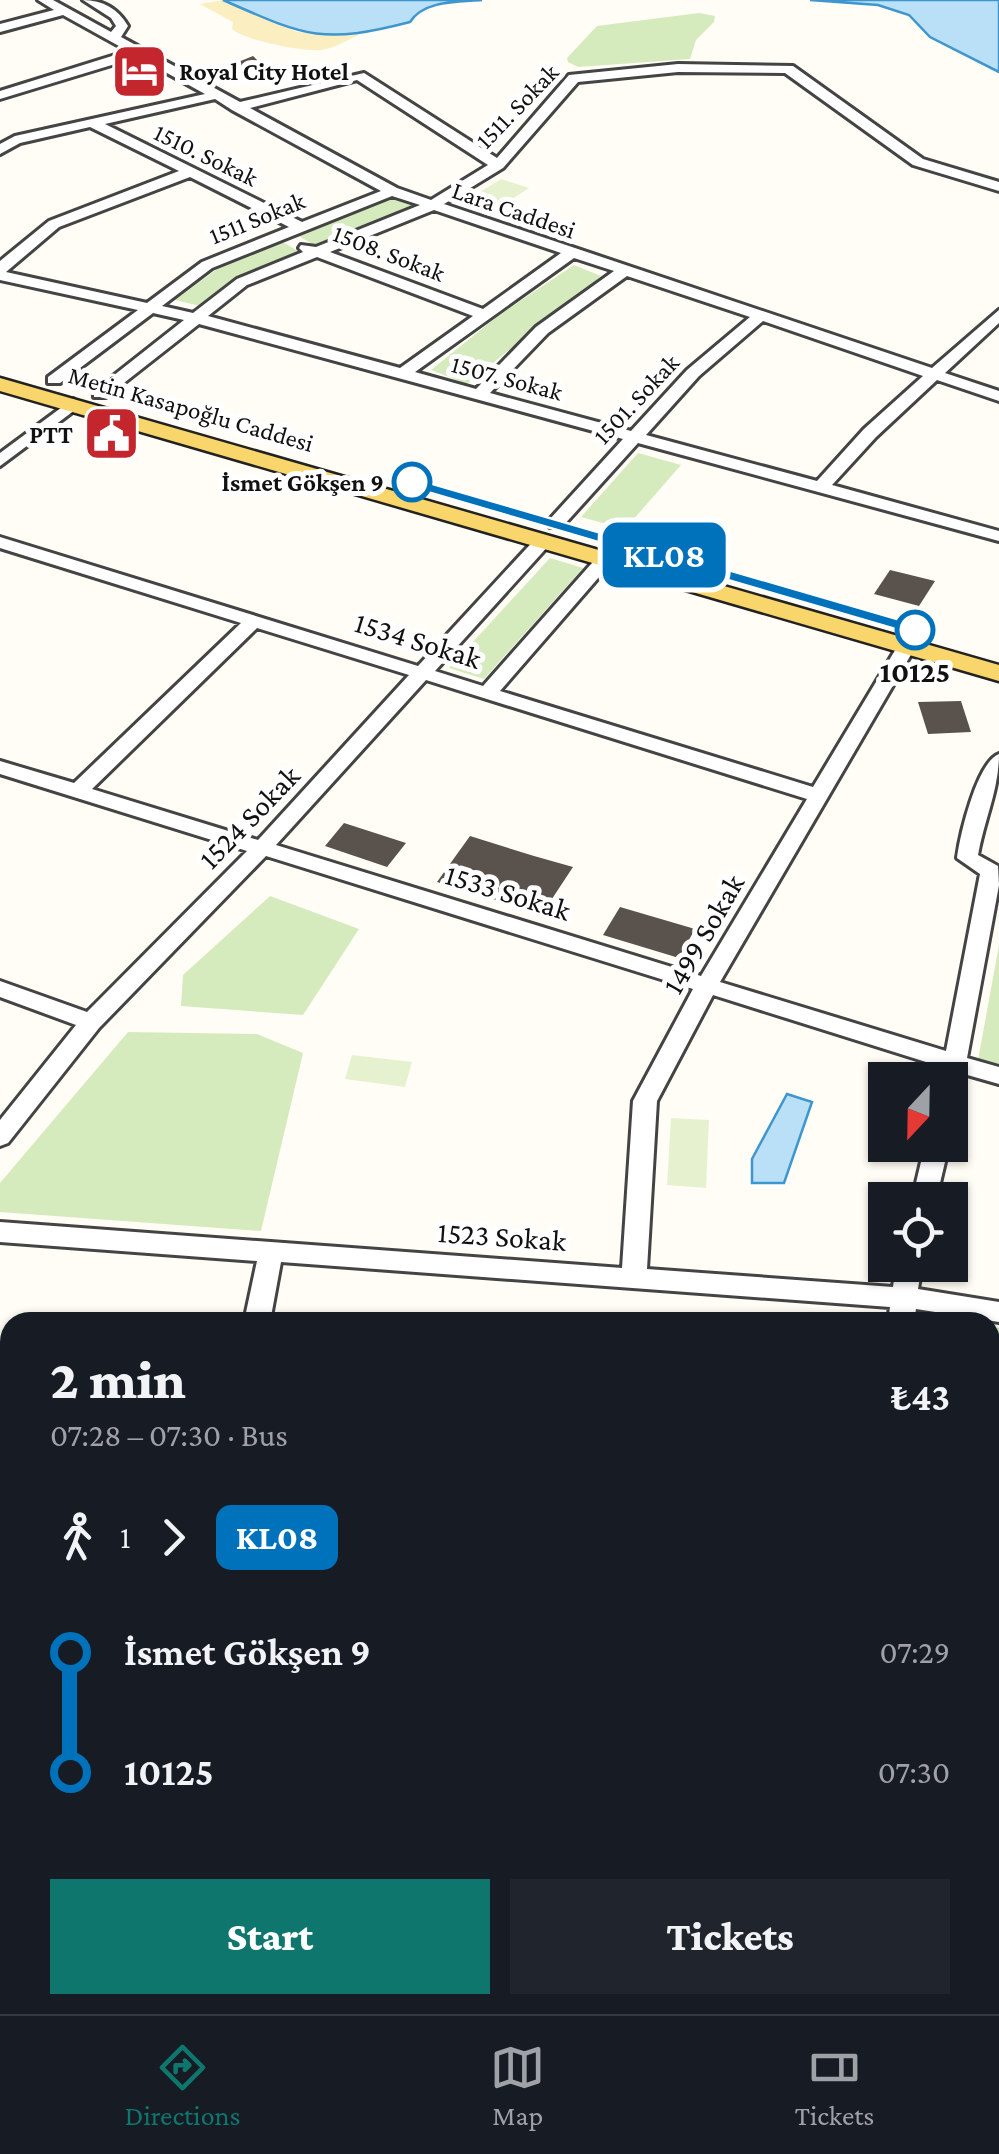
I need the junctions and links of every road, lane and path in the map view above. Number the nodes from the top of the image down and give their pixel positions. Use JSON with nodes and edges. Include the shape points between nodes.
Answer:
{"nodes":[{"id":1,"x":44,"y":0,"type":"edge"},
{"id":2,"x":89,"y":0,"type":"edge"},
{"id":3,"x":62,"y":12,"type":"junction"},
{"id":4,"x":0,"y":28,"type":"edge"},
{"id":5,"x":112,"y":40,"type":"junction"},
{"id":6,"x":136,"y":53,"type":"junction"},
{"id":7,"x":0,"y":95,"type":"edge"},
{"id":8,"x":216,"y":95,"type":"junction"},
{"id":9,"x":237,"y":106,"type":"junction"},
{"id":10,"x":92,"y":123,"type":"junction"},
{"id":11,"x":0,"y":134,"type":"edge"},
{"id":12,"x":15,"y":140,"type":"junction"},
{"id":13,"x":0,"y":150,"type":"edge"},
{"id":14,"x":498,"y":165,"type":"junction"},
{"id":15,"x":190,"y":172,"type":"junction"},
{"id":16,"x":999,"y":186,"type":"edge"},
{"id":17,"x":392,"y":191,"type":"junction"},
{"id":18,"x":431,"y":206,"type":"junction"},
{"id":19,"x":301,"y":227,"type":"junction"},
{"id":20,"x":280,"y":235,"type":"junction"},
{"id":21,"x":313,"y":251,"type":"junction"},
{"id":22,"x":571,"y":253,"type":"junction"},
{"id":23,"x":624,"y":271,"type":"junction"},
{"id":24,"x":0,"y":272,"type":"edge"},
{"id":25,"x":151,"y":307,"type":"junction"},
{"id":26,"x":482,"y":314,"type":"junction"},
{"id":27,"x":999,"y":315,"type":"edge"},
{"id":28,"x":760,"y":316,"type":"junction"},
{"id":29,"x":196,"y":318,"type":"junction"},
{"id":30,"x":0,"y":367,"type":"edge"},
{"id":31,"x":932,"y":373,"type":"junction"},
{"id":32,"x":401,"y":375,"type":"junction"},
{"id":33,"x":54,"y":380,"type":"junction"},
{"id":34,"x":0,"y":384,"type":"edge"},
{"id":35,"x":100,"y":394,"type":"junction"},
{"id":36,"x":478,"y":396,"type":"junction"},
{"id":37,"x":999,"y":396,"type":"edge"},
{"id":38,"x":73,"y":404,"type":"junction"},
{"id":39,"x":632,"y":438,"type":"junction"},
{"id":40,"x":0,"y":461,"type":"edge"},
{"id":41,"x":820,"y":489,"type":"junction"},
{"id":42,"x":550,"y":532,"type":"junction"},
{"id":43,"x":999,"y":536,"type":"edge"},
{"id":44,"x":0,"y":542,"type":"edge"},
{"id":45,"x":606,"y":558,"type":"junction"},
{"id":46,"x":254,"y":620,"type":"junction"},
{"id":47,"x":907,"y":646,"type":"junction"},
{"id":48,"x":999,"y":654,"type":"edge"},
{"id":49,"x":425,"y":672,"type":"junction"},
{"id":50,"x":999,"y":674,"type":"edge"},
{"id":51,"x":488,"y":692,"type":"junction"},
{"id":52,"x":999,"y":760,"type":"edge"},
{"id":53,"x":0,"y":767,"type":"edge"},
{"id":54,"x":78,"y":791,"type":"junction"},
{"id":55,"x":818,"y":796,"type":"junction"},
{"id":56,"x":262,"y":848,"type":"junction"},
{"id":57,"x":995,"y":872,"type":"edge"},
{"id":58,"x":707,"y":985,"type":"junction"},
{"id":59,"x":0,"y":989,"type":"edge"},
{"id":60,"x":91,"y":1022,"type":"junction"},
{"id":61,"x":956,"y":1062,"type":"joint"},
{"id":62,"x":968,"y":1066,"type":"edge"},
{"id":63,"x":999,"y":1076,"type":"edge"},
{"id":64,"x":0,"y":1136,"type":"edge"},
{"id":65,"x":0,"y":1232,"type":"edge"},
{"id":66,"x":271,"y":1252,"type":"junction"},
{"id":67,"x":634,"y":1278,"type":"junction"},
{"id":68,"x":906,"y":1282,"type":"edge"},
{"id":69,"x":901,"y":1310,"type":"edge"},
{"id":70,"x":259,"y":1312,"type":"edge"},
{"id":71,"x":999,"y":1312,"type":"edge"}],
"edges":[{"from":1,"to":3,"type":"street","name":"Lara Caddesi"},
{"from":2,"to":5,"type":"street","via":[[122,26]]},
{"from":3,"to":4,"type":"street"},
{"from":3,"to":5,"type":"street","name":"Lara Caddesi"},
{"from":5,"to":6,"type":"street","name":"Lara Caddesi"},
{"from":6,"to":7,"type":"street"},
{"from":6,"to":8,"type":"street","name":"Lara Caddesi"},
{"from":8,"to":9,"type":"street","name":"Lara Caddesi"},
{"from":8,"to":10,"type":"street"},
{"from":9,"to":14,"type":"street","via":[[359,76]]},
{"from":9,"to":17,"type":"street","name":"Lara Caddesi"},
{"from":10,"to":12,"type":"street"},
{"from":10,"to":15,"type":"street","name":"1510. Sokak"},
{"from":11,"to":12,"type":"street"},
{"from":12,"to":13,"type":"street"},
{"from":14,"to":16,"type":"street","name":"1511. Sokak","via":[[574,78],[678,68],[788,69],[918,162]]},
{"from":14,"to":18,"type":"street","name":"1511. Sokak"},
{"from":15,"to":19,"type":"street","name":"1510. Sokak"},
{"from":15,"to":24,"type":"street","via":[[54,224]]},
{"from":17,"to":18,"type":"street","name":"Lara Caddesi"},
{"from":17,"to":19,"type":"street","name":"1511 Sokak"},
{"from":18,"to":21,"type":"street","name":"1511. Sokak"},
{"from":18,"to":22,"type":"street","name":"Lara Caddesi"},
{"from":19,"to":20,"type":"street","name":"1511 Sokak"},
{"from":20,"to":21,"type":"street","name":"1508. Sokak"},
{"from":20,"to":25,"type":"street","name":"1511 Sokak","via":[[207,265]]},
{"from":21,"to":26,"type":"street","name":"1508. Sokak"},
{"from":21,"to":29,"type":"street","name":"1511. Sokak","via":[[242,282]]},
{"from":22,"to":23,"type":"street","name":"Lara Caddesi"},
{"from":22,"to":26,"type":"street"},
{"from":23,"to":28,"type":"street","name":"Lara Caddesi"},
{"from":23,"to":36,"type":"street","via":[[542,330]]},
{"from":24,"to":25,"type":"street","name":"1507. Sokak"},
{"from":25,"to":29,"type":"street","name":"1507. Sokak"},
{"from":25,"to":33,"type":"street","name":"1511 Sokak"},
{"from":26,"to":32,"type":"street"},
{"from":27,"to":31,"type":"street"},
{"from":28,"to":31,"type":"street","name":"Lara Caddesi"},
{"from":28,"to":39,"type":"street","name":"1501. Sokak"},
{"from":29,"to":32,"type":"street","name":"1507. Sokak"},
{"from":29,"to":35,"type":"street","name":"1511. Sokak"},
{"from":30,"to":33,"type":"main road","name":"Metin Kasapoğlu Caddesi"},
{"from":31,"to":37,"type":"street","name":"Lara Caddesi"},
{"from":31,"to":41,"type":"street"},
{"from":32,"to":36,"type":"street","name":"1507. Sokak"},
{"from":33,"to":35,"type":"main road","name":"Metin Kasapoğlu Caddesi"},
{"from":34,"to":38,"type":"main road","name":"Metin Kasapoğlu Caddesi"},
{"from":35,"to":42,"type":"main road","name":"Metin Kasapoğlu Caddesi"},
{"from":36,"to":39,"type":"street","name":"1507. Sokak"},
{"from":38,"to":40,"type":"street"},
{"from":38,"to":42,"type":"main road","name":"Metin Kasapoğlu Caddesi"},
{"from":39,"to":41,"type":"street","name":"1507. Sokak"},
{"from":39,"to":42,"type":"street","name":"1501. Sokak"},
{"from":41,"to":43,"type":"street","name":"1507. Sokak"},
{"from":42,"to":45,"type":"main road","name":"Metin Kasapoğlu Caddesi"},
{"from":42,"to":48,"type":"main road","name":"Metin Kasapoğlu Caddesi"},
{"from":42,"to":49,"type":"street","name":"1524 Sokak"},
{"from":44,"to":46,"type":"street","name":"1534 Sokak"},
{"from":45,"to":47,"type":"main road","name":"Metin Kasapoğlu Caddesi"},
{"from":45,"to":51,"type":"street"},
{"from":46,"to":49,"type":"street","name":"1534 Sokak"},
{"from":46,"to":54,"type":"street"},
{"from":47,"to":50,"type":"main road","name":"Metin Kasapoğlu Caddesi"},
{"from":47,"to":55,"type":"street","name":"1499 Sokak"},
{"from":49,"to":51,"type":"street","name":"1534 Sokak"},
{"from":49,"to":56,"type":"street","name":"1524 Sokak"},
{"from":51,"to":55,"type":"street","name":"1534 Sokak"},
{"from":52,"to":57,"type":"street","via":[[972,822],[967,858]]},
{"from":53,"to":54,"type":"street","name":"1533 Sokak"},
{"from":54,"to":56,"type":"street","name":"1533 Sokak"},
{"from":55,"to":58,"type":"street","name":"1499 Sokak"},
{"from":56,"to":58,"type":"street","name":"1533 Sokak"},
{"from":56,"to":60,"type":"street","name":"1524 Sokak"},
{"from":57,"to":61,"type":"street"},
{"from":58,"to":61,"type":"street","name":"1533 Sokak"},
{"from":58,"to":67,"type":"street","name":"1499 Sokak","via":[[644,1101]]},
{"from":59,"to":60,"type":"street"},
{"from":60,"to":64,"type":"street","name":"1524 Sokak"},
{"from":62,"to":63,"type":"street","name":"1533 Sokak"},
{"from":65,"to":66,"type":"street","name":"1523 Sokak"},
{"from":66,"to":67,"type":"street","name":"1523 Sokak"},
{"from":66,"to":70,"type":"street"},
{"from":67,"to":69,"type":"street","name":"1523 Sokak"},
{"from":68,"to":69,"type":"street"},
{"from":69,"to":71,"type":"street","name":"1523 Sokak","via":[[964,1304]]}]}
